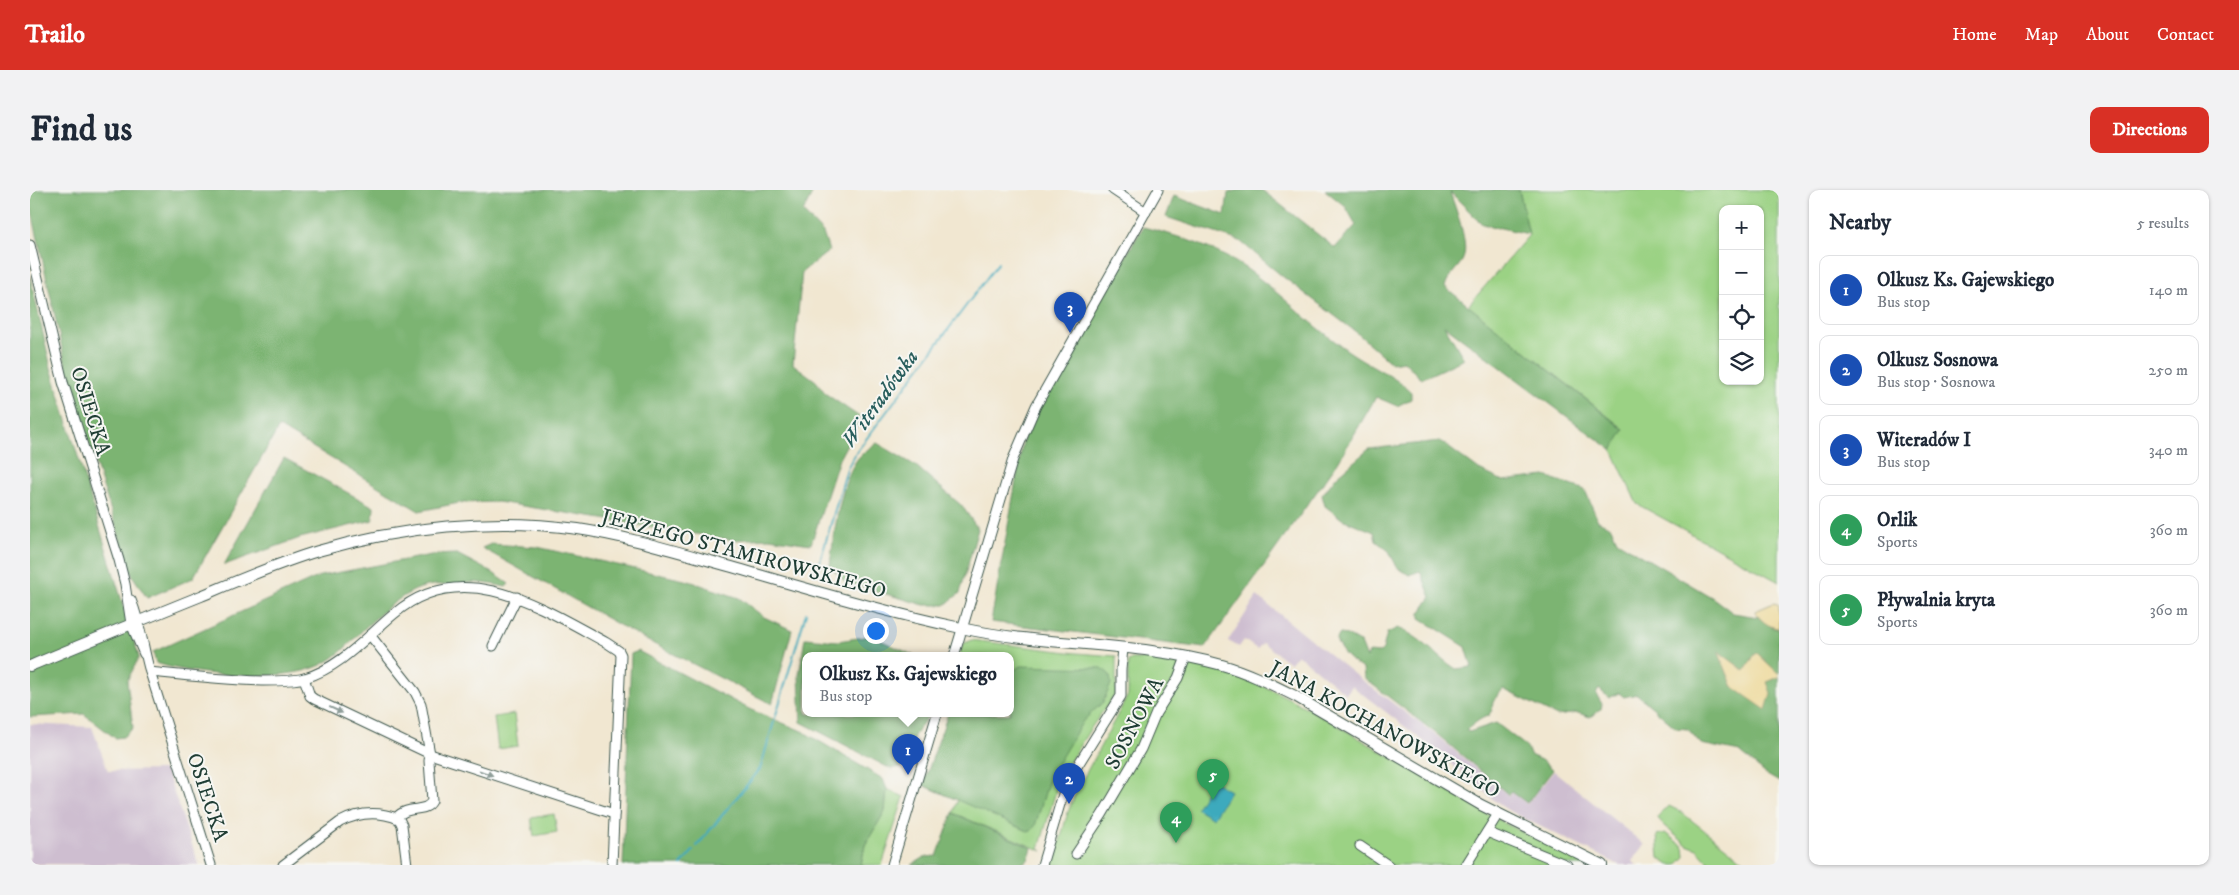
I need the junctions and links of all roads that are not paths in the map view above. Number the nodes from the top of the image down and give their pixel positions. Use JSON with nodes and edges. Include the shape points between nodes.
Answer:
{"nodes":[{"id":1,"x":1113,"y":190,"type":"edge"},
{"id":2,"x":1158,"y":190,"type":"edge"},
{"id":3,"x":1146,"y":212,"type":"junction"},
{"id":4,"x":30,"y":245,"type":"edge"},
{"id":5,"x":518,"y":597,"type":"junction"},
{"id":6,"x":135,"y":623,"type":"junction"},
{"id":7,"x":962,"y":629,"type":"junction"},
{"id":8,"x":370,"y":635,"type":"junction"},
{"id":9,"x":493,"y":646,"type":"dead end"},
{"id":10,"x":1123,"y":648,"type":"junction"},
{"id":11,"x":955,"y":652,"type":"edge"},
{"id":12,"x":1186,"y":657,"type":"junction"},
{"id":13,"x":30,"y":666,"type":"edge"},
{"id":14,"x":150,"y":672,"type":"junction"},
{"id":15,"x":304,"y":678,"type":"junction"},
{"id":16,"x":936,"y":717,"type":"edge"},
{"id":17,"x":430,"y":754,"type":"junction"},
{"id":18,"x":614,"y":814,"type":"junction"},
{"id":19,"x":1498,"y":814,"type":"junction"},
{"id":20,"x":396,"y":818,"type":"junction"},
{"id":21,"x":1487,"y":832,"type":"junction"},
{"id":22,"x":1360,"y":846,"type":"dead end"},
{"id":23,"x":1076,"y":854,"type":"dead end"},
{"id":24,"x":212,"y":865,"type":"edge"},
{"id":25,"x":283,"y":865,"type":"edge"},
{"id":26,"x":407,"y":865,"type":"edge"},
{"id":27,"x":612,"y":865,"type":"edge"},
{"id":28,"x":892,"y":865,"type":"edge"},
{"id":29,"x":1042,"y":865,"type":"edge"},
{"id":30,"x":1388,"y":865,"type":"edge"},
{"id":31,"x":1466,"y":865,"type":"edge"},
{"id":32,"x":1567,"y":865,"type":"edge"},
{"id":33,"x":1602,"y":865,"type":"edge"}],
"edges":[{"from":1,"to":3,"type":"street"},
{"from":2,"to":3,"type":"street"},
{"from":3,"to":7,"type":"street","via":[[1024,430]]},
{"from":4,"to":6,"type":"street","name":"OSIECKA","via":[[63,382]]},
{"from":5,"to":8,"type":"street","via":[[476,589],[430,592],[405,605]]},
{"from":5,"to":9,"type":"street"},
{"from":5,"to":18,"type":"street","via":[[607,643],[621,655]]},
{"from":6,"to":7,"type":"main road","name":"JERZEGO STAMIROWSKIEGO","via":[[317,551],[432,528],[494,524],[541,525],[622,537]]},
{"from":6,"to":13,"type":"main road","name":"JERZEGO STAMIROWSKIEGO"},
{"from":6,"to":14,"type":"street","name":"OSIECKA"},
{"from":7,"to":10,"type":"main road","name":"JANA KOCHANOWSKIEGO","via":[[1015,638]]},
{"from":7,"to":11,"type":"street"},
{"from":8,"to":15,"type":"street","via":[[325,670]]},
{"from":8,"to":17,"type":"street","via":[[415,692],[421,704]]},
{"from":10,"to":12,"type":"main road","name":"JANA KOCHANOWSKIEGO"},
{"from":10,"to":29,"type":"street","name":"SOSNOWA","via":[[1121,696],[1066,784]]},
{"from":12,"to":19,"type":"main road","name":"JANA KOCHANOWSKIEGO","via":[[1224,666],[1270,683]]},
{"from":12,"to":23,"type":"street","name":"SOSNOWA","via":[[1156,712],[1141,749]]},
{"from":14,"to":15,"type":"street","via":[[227,680]]},
{"from":14,"to":24,"type":"street","name":"OSIECKA"},
{"from":15,"to":17,"type":"street","one_way":true,"via":[[314,699]]},
{"from":16,"to":28,"type":"street"},
{"from":17,"to":18,"type":"street","one_way":true},
{"from":17,"to":20,"type":"street","via":[[432,801],[426,807],[402,811]]},
{"from":18,"to":27,"type":"street"},
{"from":19,"to":21,"type":"street"},
{"from":19,"to":33,"type":"main road","name":"JANA KOCHANOWSKIEGO"},
{"from":20,"to":25,"type":"street","via":[[364,813],[349,817]]},
{"from":20,"to":26,"type":"street","via":[[402,825]]},
{"from":21,"to":31,"type":"street"},
{"from":21,"to":32,"type":"street","name":"JANA KOCHANOWSKIEGO"},
{"from":22,"to":30,"type":"street"}]}
